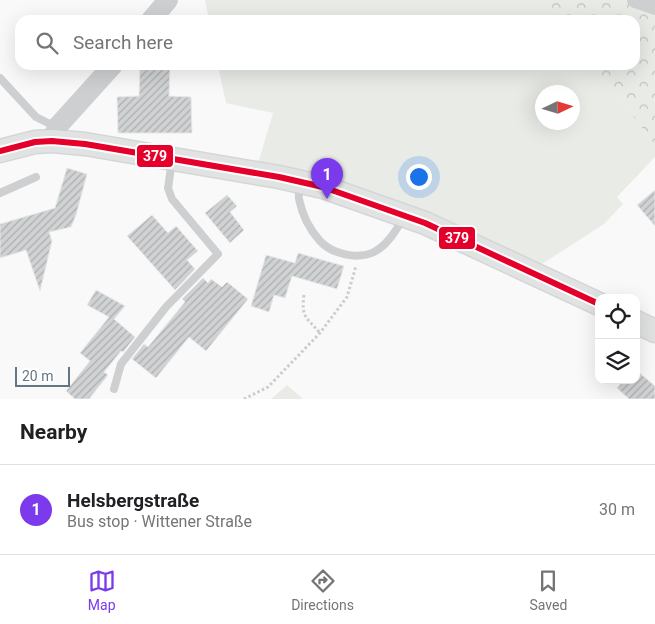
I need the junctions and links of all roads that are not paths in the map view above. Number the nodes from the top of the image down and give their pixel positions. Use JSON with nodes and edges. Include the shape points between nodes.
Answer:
{"nodes":[{"id":1,"x":168,"y":0,"type":"edge"},
{"id":2,"x":635,"y":0,"type":"edge"},
{"id":3,"x":655,"y":7,"type":"edge"},
{"id":4,"x":155,"y":15,"type":"edge"},
{"id":5,"x":109,"y":70,"type":"edge"},
{"id":6,"x":0,"y":78,"type":"edge"},
{"id":7,"x":54,"y":134,"type":"junction"},
{"id":8,"x":0,"y":151,"type":"edge"},
{"id":9,"x":172,"y":159,"type":"junction"},
{"id":10,"x":36,"y":177,"type":"dead end"},
{"id":11,"x":301,"y":182,"type":"junction"},
{"id":12,"x":0,"y":193,"type":"edge"},
{"id":13,"x":405,"y":216,"type":"junction"},
{"id":14,"x":595,"y":302,"type":"edge"},
{"id":15,"x":640,"y":324,"type":"edge"},
{"id":16,"x":655,"y":331,"type":"edge"},
{"id":17,"x":114,"y":390,"type":"dead end"}],
"edges":[{"from":1,"to":4,"type":"street"},
{"from":2,"to":3,"type":"street"},
{"from":5,"to":7,"type":"street"},
{"from":6,"to":7,"type":"lane"},
{"from":7,"to":8,"type":"main road"},
{"from":7,"to":9,"type":"main road","via":[[85,144]]},
{"from":9,"to":11,"type":"main road"},
{"from":9,"to":17,"type":"lane","via":[[168,188],[172,199],[218,254],[166,307],[121,364]]},
{"from":10,"to":12,"type":"lane"},
{"from":11,"to":13,"type":"main road"},
{"from":11,"to":13,"type":"lane","via":[[299,197],[306,220],[320,242],[341,254],[359,256],[374,252],[390,240]]},
{"from":13,"to":14,"type":"main road"},
{"from":15,"to":16,"type":"main road"}]}
